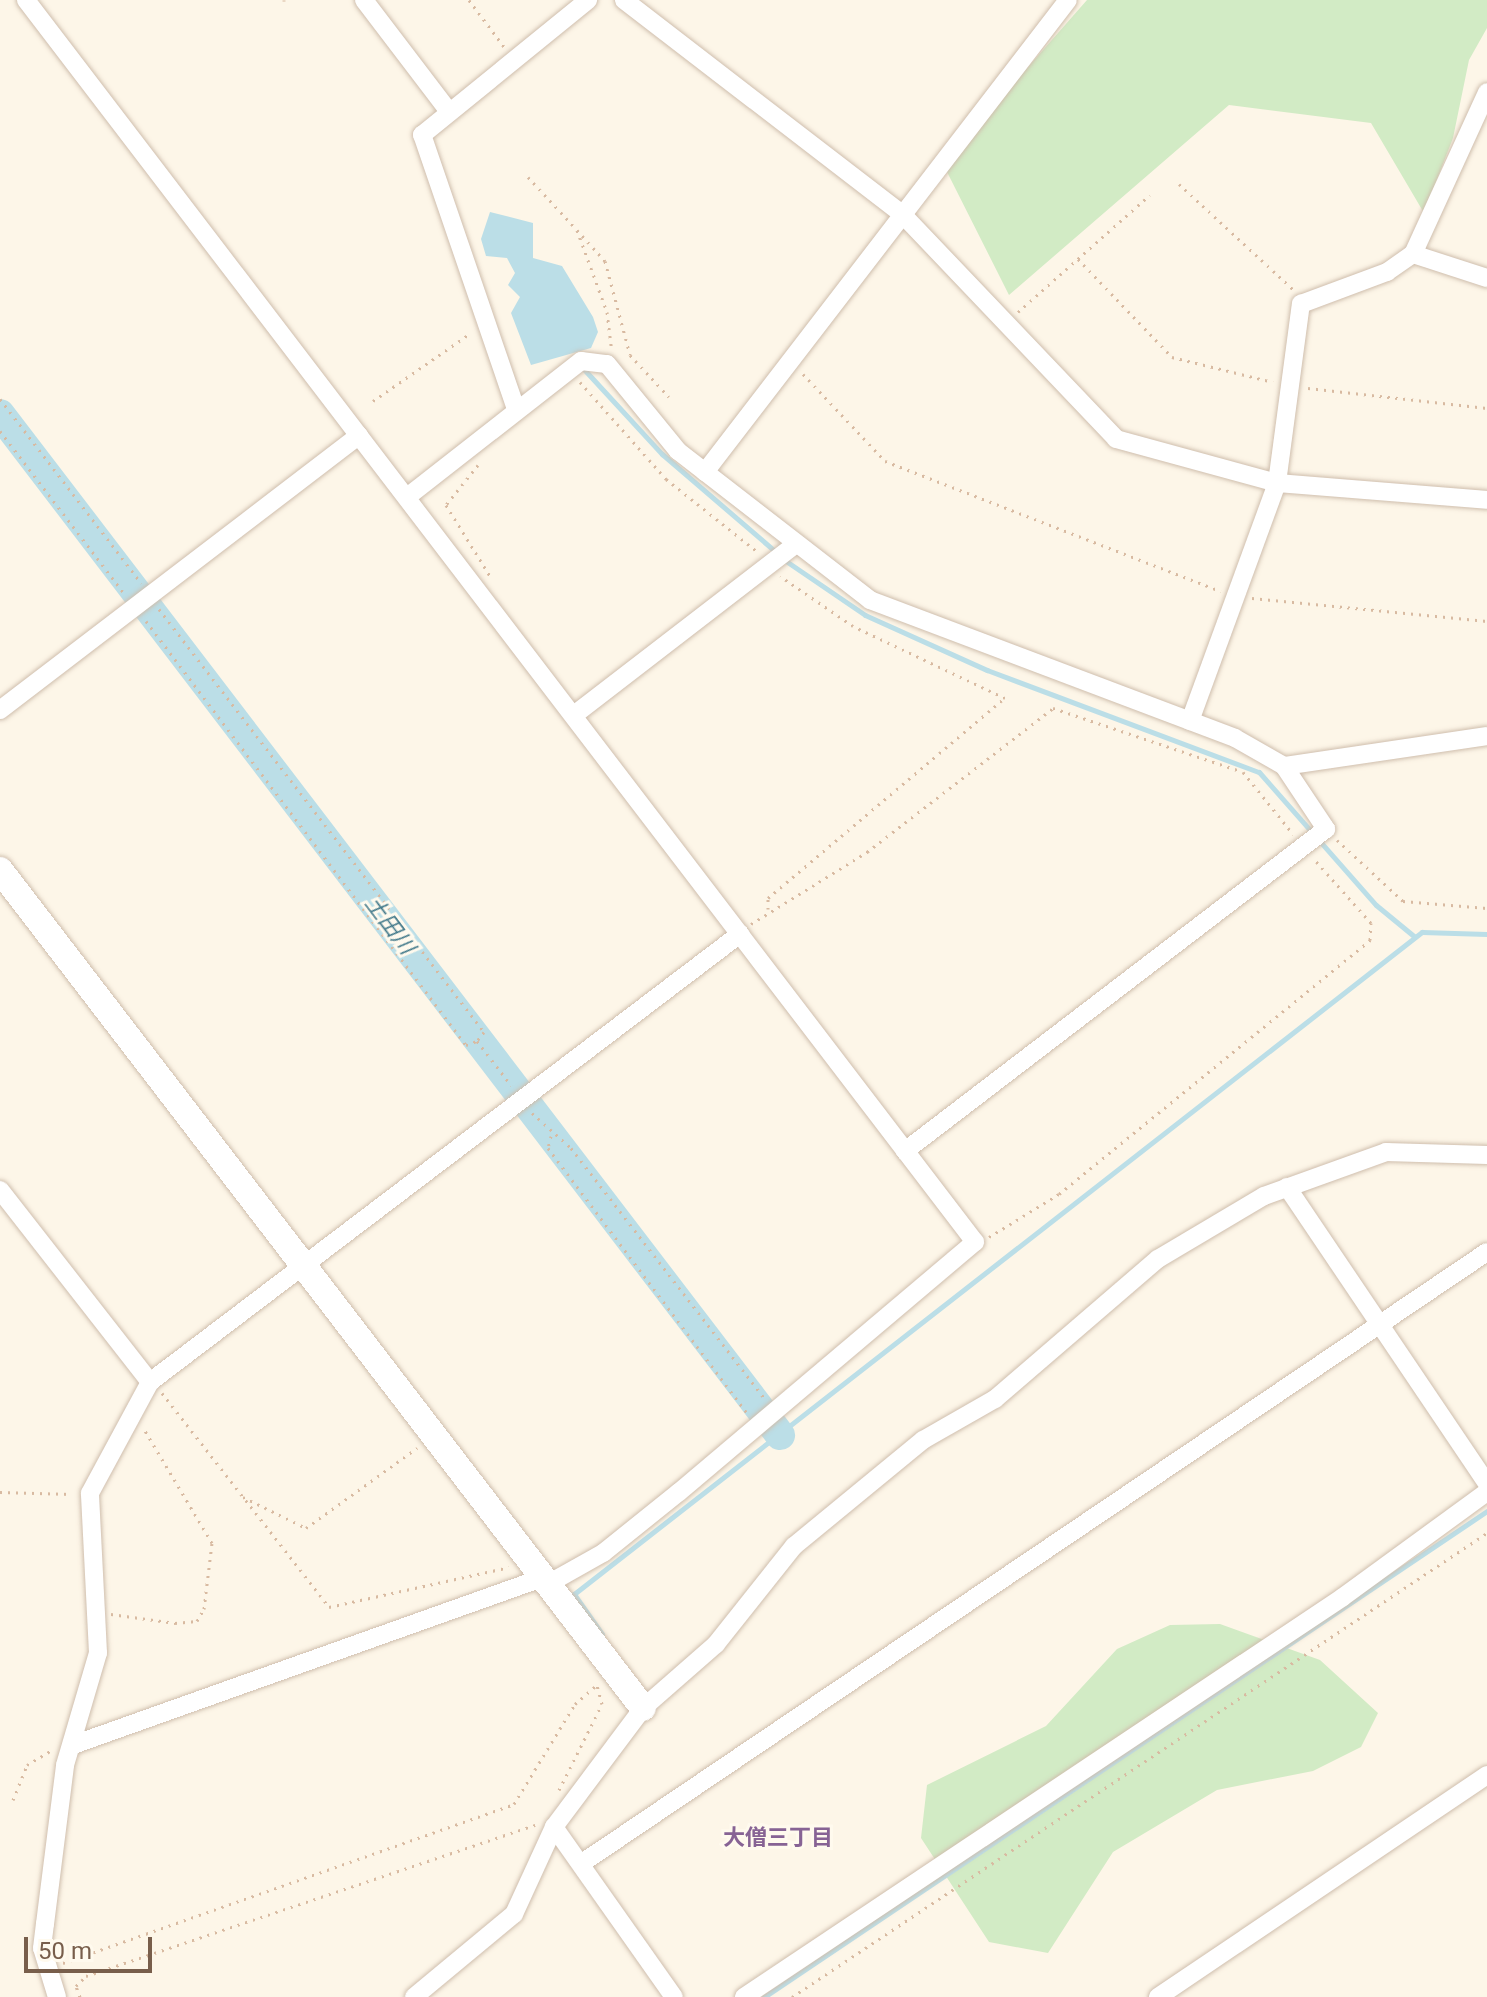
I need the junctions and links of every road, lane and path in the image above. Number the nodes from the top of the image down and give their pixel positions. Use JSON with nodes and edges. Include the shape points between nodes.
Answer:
{"nodes":[{"id":1,"x":26,"y":0,"type":"edge"},
{"id":2,"x":364,"y":0,"type":"edge"},
{"id":3,"x":469,"y":0,"type":"edge"},
{"id":4,"x":588,"y":0,"type":"edge"},
{"id":5,"x":624,"y":0,"type":"edge"},
{"id":6,"x":1068,"y":0,"type":"edge"},
{"id":7,"x":513,"y":58,"type":"junction"},
{"id":8,"x":1487,"y":92,"type":"edge"},
{"id":9,"x":447,"y":109,"type":"junction"},
{"id":10,"x":528,"y":177,"type":"dead end"},
{"id":11,"x":1179,"y":184,"type":"dead end"},
{"id":12,"x":1150,"y":195,"type":"dead end"},
{"id":13,"x":904,"y":216,"type":"junction"},
{"id":14,"x":577,"y":230,"type":"junction"},
{"id":15,"x":1413,"y":254,"type":"junction"},
{"id":16,"x":1078,"y":259,"type":"junction"},
{"id":17,"x":1487,"y":278,"type":"edge"},
{"id":18,"x":1301,"y":304,"type":"junction"},
{"id":19,"x":488,"y":323,"type":"junction"},
{"id":20,"x":1006,"y":323,"type":"junction"},
{"id":21,"x":790,"y":362,"type":"junction"},
{"id":22,"x":607,"y":364,"type":"junction"},
{"id":23,"x":573,"y":368,"type":"junction"},
{"id":24,"x":1290,"y":385,"type":"junction"},
{"id":25,"x":669,"y":397,"type":"dead end"},
{"id":26,"x":0,"y":399,"type":"edge"},
{"id":27,"x":373,"y":401,"type":"dead end"},
{"id":28,"x":1487,"y":408,"type":"edge"},
{"id":29,"x":516,"y":409,"type":"junction"},
{"id":30,"x":0,"y":431,"type":"edge"},
{"id":31,"x":359,"y":436,"type":"junction"},
{"id":32,"x":484,"y":459,"type":"dead end"},
{"id":33,"x":705,"y":472,"type":"junction"},
{"id":34,"x":1277,"y":483,"type":"junction"},
{"id":35,"x":407,"y":497,"type":"junction"},
{"id":36,"x":1487,"y":500,"type":"edge"},
{"id":37,"x":792,"y":547,"type":"junction"},
{"id":38,"x":769,"y":566,"type":"junction"},
{"id":39,"x":492,"y":580,"type":"dead end"},
{"id":40,"x":1238,"y":596,"type":"junction"},
{"id":41,"x":142,"y":601,"type":"junction"},
{"id":42,"x":1487,"y":621,"type":"edge"},
{"id":43,"x":0,"y":710,"type":"edge"},
{"id":44,"x":574,"y":715,"type":"junction"},
{"id":45,"x":1190,"y":721,"type":"junction"},
{"id":46,"x":1487,"y":736,"type":"edge"},
{"id":47,"x":1284,"y":766,"type":"junction"},
{"id":48,"x":1326,"y":829,"type":"junction"},
{"id":49,"x":1303,"y":847,"type":"junction"},
{"id":50,"x":0,"y":870,"type":"edge"},
{"id":51,"x":1487,"y":908,"type":"edge"},
{"id":52,"x":768,"y":909,"type":"junction"},
{"id":53,"x":740,"y":934,"type":"junction"},
{"id":54,"x":477,"y":1041,"type":"junction"},
{"id":55,"x":522,"y":1100,"type":"junction"},
{"id":56,"x":551,"y":1136,"type":"junction"},
{"id":57,"x":905,"y":1151,"type":"junction"},
{"id":58,"x":1487,"y":1155,"type":"edge"},
{"id":59,"x":1287,"y":1187,"type":"junction"},
{"id":60,"x":0,"y":1190,"type":"edge"},
{"id":61,"x":975,"y":1242,"type":"junction"},
{"id":62,"x":1487,"y":1252,"type":"edge"},
{"id":63,"x":303,"y":1268,"type":"junction"},
{"id":64,"x":1382,"y":1326,"type":"junction"},
{"id":65,"x":151,"y":1381,"type":"junction"},
{"id":66,"x":775,"y":1408,"type":"junction"},
{"id":67,"x":130,"y":1415,"type":"junction"},
{"id":68,"x":756,"y":1422,"type":"junction"},
{"id":69,"x":433,"y":1436,"type":"junction"},
{"id":70,"x":1487,"y":1484,"type":"edge"},
{"id":71,"x":0,"y":1492,"type":"edge"},
{"id":72,"x":1487,"y":1492,"type":"edge"},
{"id":73,"x":90,"y":1493,"type":"junction"},
{"id":74,"x":241,"y":1497,"type":"junction"},
{"id":75,"x":1487,"y":1533,"type":"edge"},
{"id":76,"x":539,"y":1573,"type":"junction"},
{"id":77,"x":94,"y":1611,"type":"junction"},
{"id":78,"x":590,"y":1671,"type":"dead end"},
{"id":79,"x":597,"y":1685,"type":"junction"},
{"id":80,"x":643,"y":1708,"type":"junction"},
{"id":81,"x":72,"y":1748,"type":"junction"},
{"id":82,"x":1487,"y":1775,"type":"edge"},
{"id":83,"x":13,"y":1800,"type":"dead end"},
{"id":84,"x":553,"y":1822,"type":"junction"},
{"id":85,"x":585,"y":1861,"type":"junction"},
{"id":86,"x":48,"y":1968,"type":"junction"},
{"id":87,"x":57,"y":1997,"type":"edge"},
{"id":88,"x":80,"y":1997,"type":"edge"},
{"id":89,"x":414,"y":1997,"type":"edge"},
{"id":90,"x":674,"y":1997,"type":"edge"},
{"id":91,"x":744,"y":1997,"type":"edge"},
{"id":92,"x":792,"y":1997,"type":"edge"},
{"id":93,"x":1158,"y":1997,"type":"edge"}],
"edges":[{"from":1,"to":31,"type":"street"},
{"from":2,"to":9,"type":"street"},
{"from":3,"to":7,"type":"path"},
{"from":4,"to":7,"type":"street"},
{"from":5,"to":13,"type":"street"},
{"from":6,"to":13,"type":"street"},
{"from":7,"to":9,"type":"street"},
{"from":8,"to":15,"type":"street"},
{"from":9,"to":19,"type":"street","via":[[424,129],[422,143]]},
{"from":10,"to":14,"type":"path"},
{"from":11,"to":18,"type":"path","via":[[1293,287]]},
{"from":12,"to":16,"type":"path"},
{"from":13,"to":20,"type":"street"},
{"from":13,"to":21,"type":"street"},
{"from":14,"to":22,"type":"path","via":[[607,312]]},
{"from":14,"to":25,"type":"path","via":[[605,261],[630,355]]},
{"from":15,"to":17,"type":"street"},
{"from":15,"to":18,"type":"street","via":[[1400,266]]},
{"from":16,"to":20,"type":"path"},
{"from":16,"to":24,"type":"path","via":[[1172,357]]},
{"from":18,"to":24,"type":"street"},
{"from":19,"to":27,"type":"path"},
{"from":19,"to":29,"type":"street"},
{"from":20,"to":34,"type":"street","via":[[1116,439]]},
{"from":21,"to":33,"type":"street"},
{"from":21,"to":40,"type":"path","via":[[885,461]]},
{"from":22,"to":23,"type":"street","via":[[581,361]]},
{"from":22,"to":33,"type":"street","via":[[678,451]]},
{"from":23,"to":29,"type":"street"},
{"from":23,"to":38,"type":"path","via":[[657,470]]},
{"from":24,"to":28,"type":"path"},
{"from":24,"to":34,"type":"street"},
{"from":26,"to":41,"type":"path"},
{"from":29,"to":35,"type":"street"},
{"from":30,"to":41,"type":"path"},
{"from":31,"to":35,"type":"street"},
{"from":31,"to":41,"type":"street"},
{"from":32,"to":39,"type":"path","via":[[446,505]]},
{"from":33,"to":37,"type":"street"},
{"from":34,"to":36,"type":"street"},
{"from":34,"to":40,"type":"street"},
{"from":35,"to":44,"type":"street"},
{"from":37,"to":38,"type":"street"},
{"from":37,"to":45,"type":"street","via":[[888,609]]},
{"from":38,"to":44,"type":"street"},
{"from":38,"to":52,"type":"path","via":[[853,626],[1005,698],[768,898]]},
{"from":40,"to":42,"type":"path"},
{"from":40,"to":45,"type":"street"},
{"from":41,"to":43,"type":"street"},
{"from":41,"to":54,"type":"path","via":[[466,1045]]},
{"from":41,"to":54,"type":"path","via":[[484,1032]]},
{"from":44,"to":53,"type":"street"},
{"from":45,"to":47,"type":"street"},
{"from":46,"to":47,"type":"street"},
{"from":47,"to":48,"type":"street"},
{"from":48,"to":49,"type":"street"},
{"from":48,"to":51,"type":"path","via":[[1403,901]]},
{"from":49,"to":52,"type":"path","via":[[1243,772],[1053,708],[842,870],[781,912]]},
{"from":49,"to":57,"type":"street"},
{"from":49,"to":61,"type":"path","via":[[1371,923],[1370,940],[1059,1194]]},
{"from":50,"to":63,"type":"street"},
{"from":52,"to":53,"type":"path"},
{"from":53,"to":55,"type":"street"},
{"from":53,"to":57,"type":"street"},
{"from":54,"to":55,"type":"path"},
{"from":55,"to":56,"type":"path"},
{"from":55,"to":63,"type":"street"},
{"from":56,"to":66,"type":"path","via":[[558,1134],[571,1148]]},
{"from":56,"to":68,"type":"path","via":[[548,1148]]},
{"from":57,"to":61,"type":"street"},
{"from":58,"to":59,"type":"street","via":[[1386,1152]]},
{"from":59,"to":64,"type":"street"},
{"from":59,"to":80,"type":"street","via":[[1158,1259],[1007,1390],[923,1440],[834,1511],[794,1546],[716,1644]]},
{"from":60,"to":65,"type":"street"},
{"from":61,"to":66,"type":"street"},
{"from":62,"to":64,"type":"street"},
{"from":63,"to":65,"type":"street"},
{"from":63,"to":69,"type":"street"},
{"from":64,"to":70,"type":"street"},
{"from":64,"to":85,"type":"street"},
{"from":65,"to":67,"type":"street"},
{"from":65,"to":74,"type":"path"},
{"from":66,"to":68,"type":"street"},
{"from":67,"to":73,"type":"street"},
{"from":67,"to":77,"type":"path","via":[[208,1531],[204,1609],[197,1621],[175,1623]]},
{"from":68,"to":76,"type":"street","via":[[603,1553]]},
{"from":69,"to":74,"type":"path","via":[[306,1528],[283,1522],[261,1500]]},
{"from":69,"to":76,"type":"street"},
{"from":71,"to":73,"type":"path"},
{"from":72,"to":91,"type":"street","via":[[1343,1597]]},
{"from":73,"to":77,"type":"street"},
{"from":74,"to":76,"type":"path","via":[[329,1607]]},
{"from":75,"to":92,"type":"path"},
{"from":76,"to":80,"type":"street"},
{"from":76,"to":81,"type":"street"},
{"from":77,"to":81,"type":"street","via":[[96,1673]]},
{"from":78,"to":79,"type":"path"},
{"from":79,"to":84,"type":"path","via":[[602,1704]]},
{"from":79,"to":86,"type":"path","via":[[575,1704],[514,1804]]},
{"from":80,"to":84,"type":"street"},
{"from":81,"to":83,"type":"path","via":[[33,1758]]},
{"from":81,"to":86,"type":"street","via":[[45,1924]]},
{"from":82,"to":93,"type":"street"},
{"from":84,"to":85,"type":"street"},
{"from":84,"to":88,"type":"path","via":[[86,1976],[76,1986]]},
{"from":84,"to":89,"type":"street","via":[[514,1914]]},
{"from":85,"to":90,"type":"street"},
{"from":86,"to":87,"type":"street"}]}
